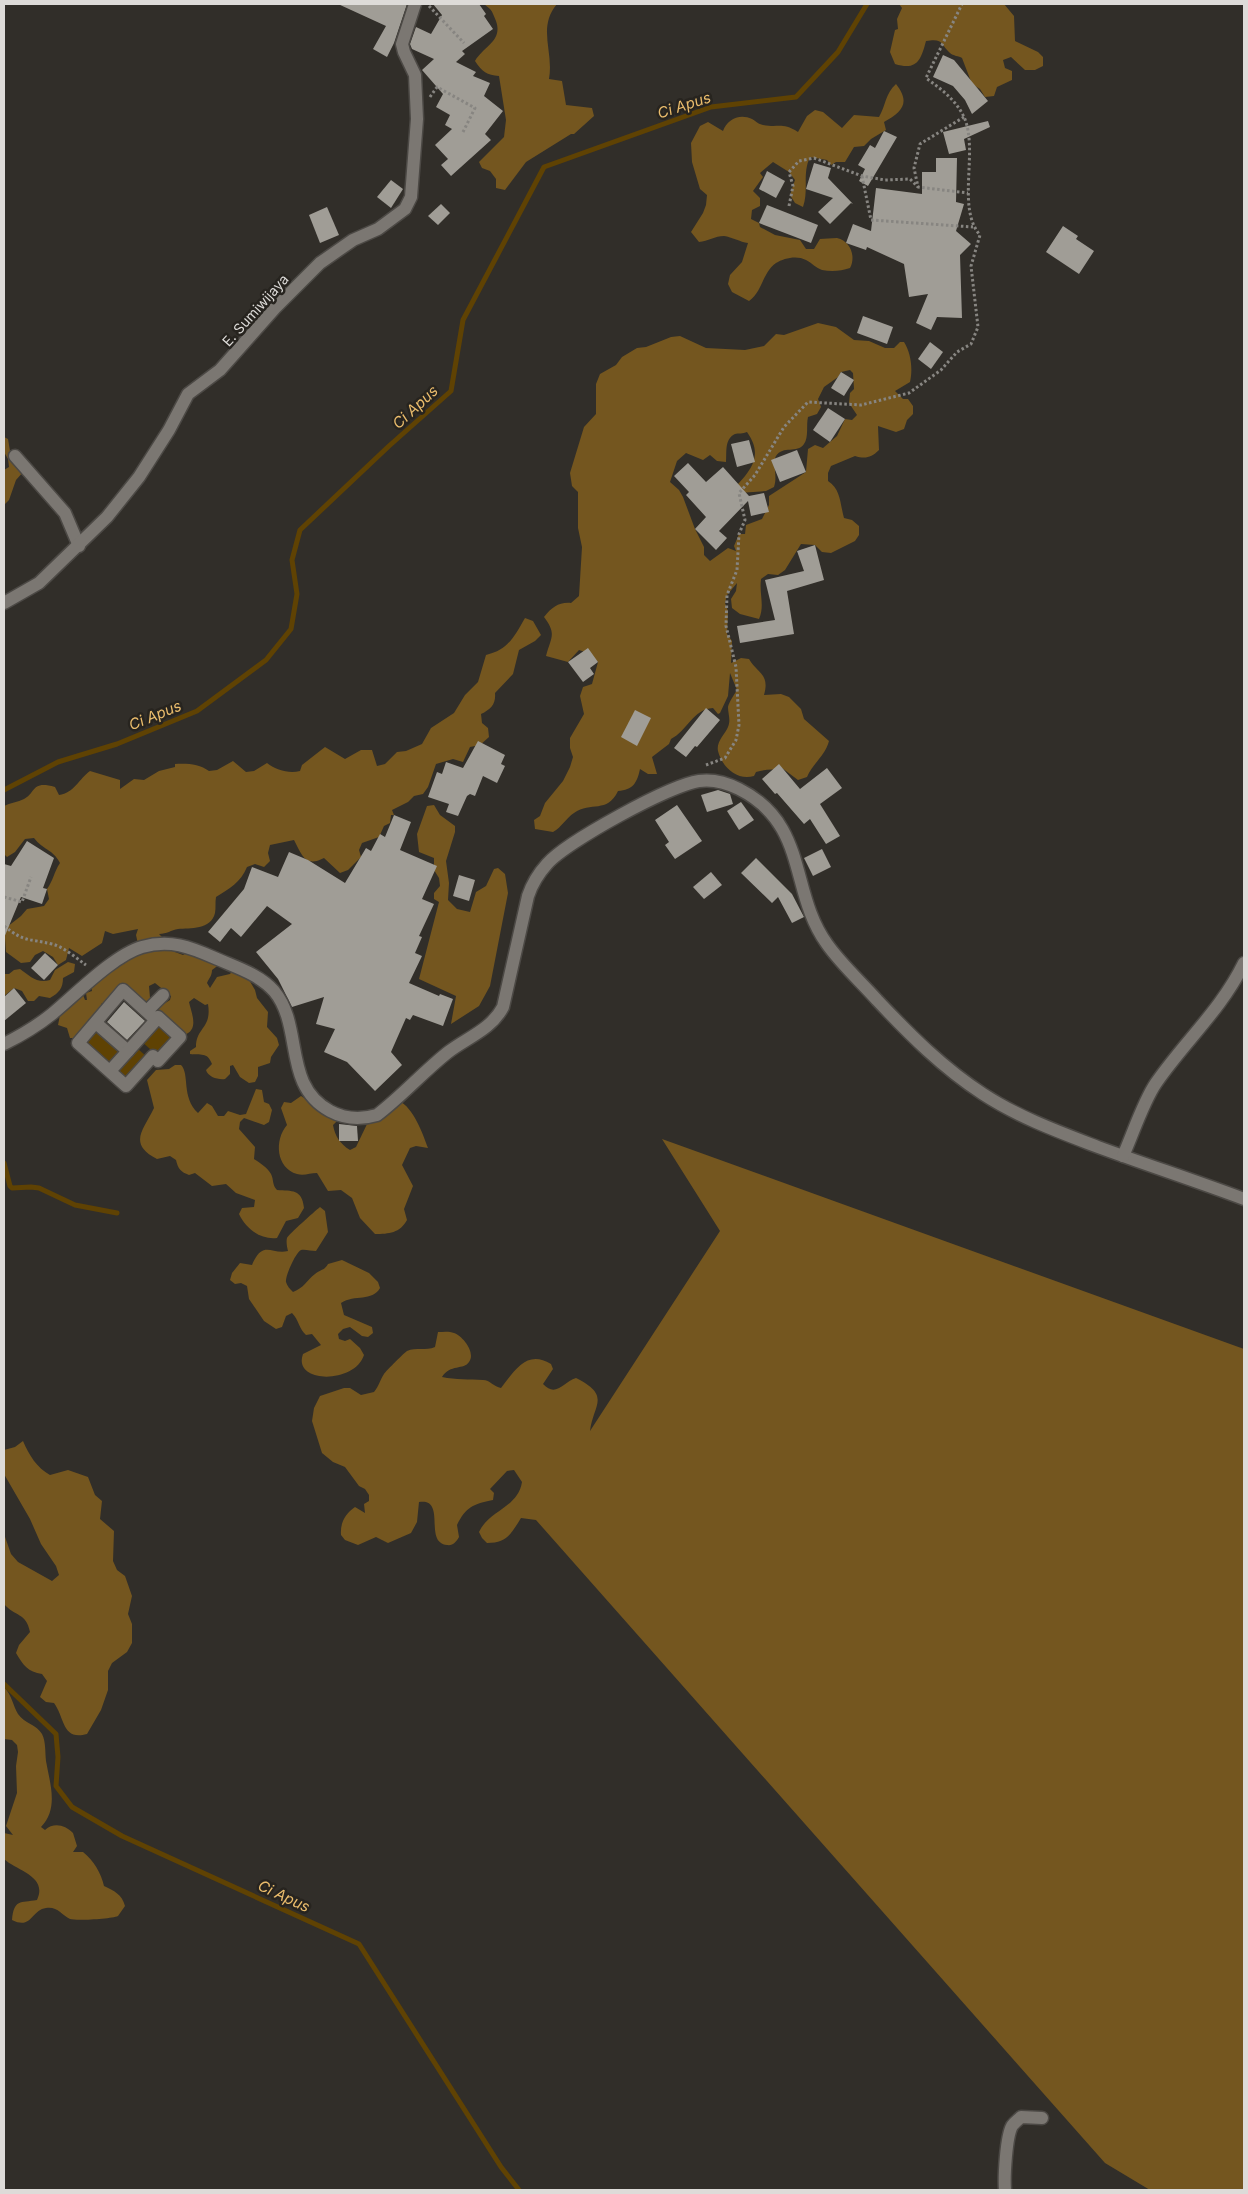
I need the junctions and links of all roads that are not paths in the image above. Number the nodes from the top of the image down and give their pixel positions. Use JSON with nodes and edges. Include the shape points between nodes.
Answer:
{"nodes":[{"id":1,"x":415,"y":4,"type":"edge"},
{"id":2,"x":15,"y":456,"type":"dead end"},
{"id":3,"x":79,"y":546,"type":"junction"},
{"id":4,"x":4,"y":604,"type":"edge"},
{"id":5,"x":1244,"y":963,"type":"edge"},
{"id":6,"x":163,"y":995,"type":"dead end"},
{"id":7,"x":152,"y":1015,"type":"junction"},
{"id":8,"x":96,"y":1023,"type":"junction"},
{"id":9,"x":137,"y":1041,"type":"junction"},
{"id":10,"x":4,"y":1044,"type":"edge"},
{"id":11,"x":128,"y":1051,"type":"junction"},
{"id":12,"x":153,"y":1056,"type":"junction"},
{"id":13,"x":110,"y":1071,"type":"junction"},
{"id":14,"x":1123,"y":1156,"type":"junction"},
{"id":15,"x":1244,"y":1199,"type":"edge"},
{"id":16,"x":1042,"y":2118,"type":"dead end"},
{"id":17,"x":1005,"y":2190,"type":"edge"}],
"edges":[{"from":1,"to":3,"type":"street","name":"E. Sumiwijaya","via":[[402,44],[415,75],[417,96],[411,197],[405,209],[320,263],[220,370],[188,394],[139,477]]},
{"from":2,"to":3,"type":"street","via":[[65,513]]},
{"from":3,"to":4,"type":"street","name":"E. Sumiwijaya","via":[[39,583]]},
{"from":5,"to":14,"type":"street","via":[[1214,1013],[1155,1085]]},
{"from":6,"to":7,"type":"street"},
{"from":7,"to":8,"type":"street","via":[[123,990]]},
{"from":7,"to":9,"type":"street"},
{"from":7,"to":12,"type":"street","via":[[180,1037],[158,1061]]},
{"from":8,"to":11,"type":"street"},
{"from":8,"to":13,"type":"street","via":[[78,1043]]},
{"from":9,"to":11,"type":"street"},
{"from":9,"to":12,"type":"street"},
{"from":10,"to":14,"type":"street","via":[[50,1016],[123,956],[141,947],[175,943],[243,970],[274,992],[286,1018],[302,1083],[309,1094],[338,1115],[365,1118],[377,1115],[446,1054],[499,1015],[528,896],[532,884],[547,864],[595,830],[676,787],[702,780],[742,790],[775,818],[787,835],[816,926],[827,944],[926,1051],[984,1095],[1013,1111]]},
{"from":11,"to":13,"type":"street"},
{"from":12,"to":13,"type":"street","via":[[126,1086]]},
{"from":14,"to":15,"type":"street"},
{"from":16,"to":17,"type":"street","via":[[1021,2117],[1012,2126],[1008,2138]]}]}
